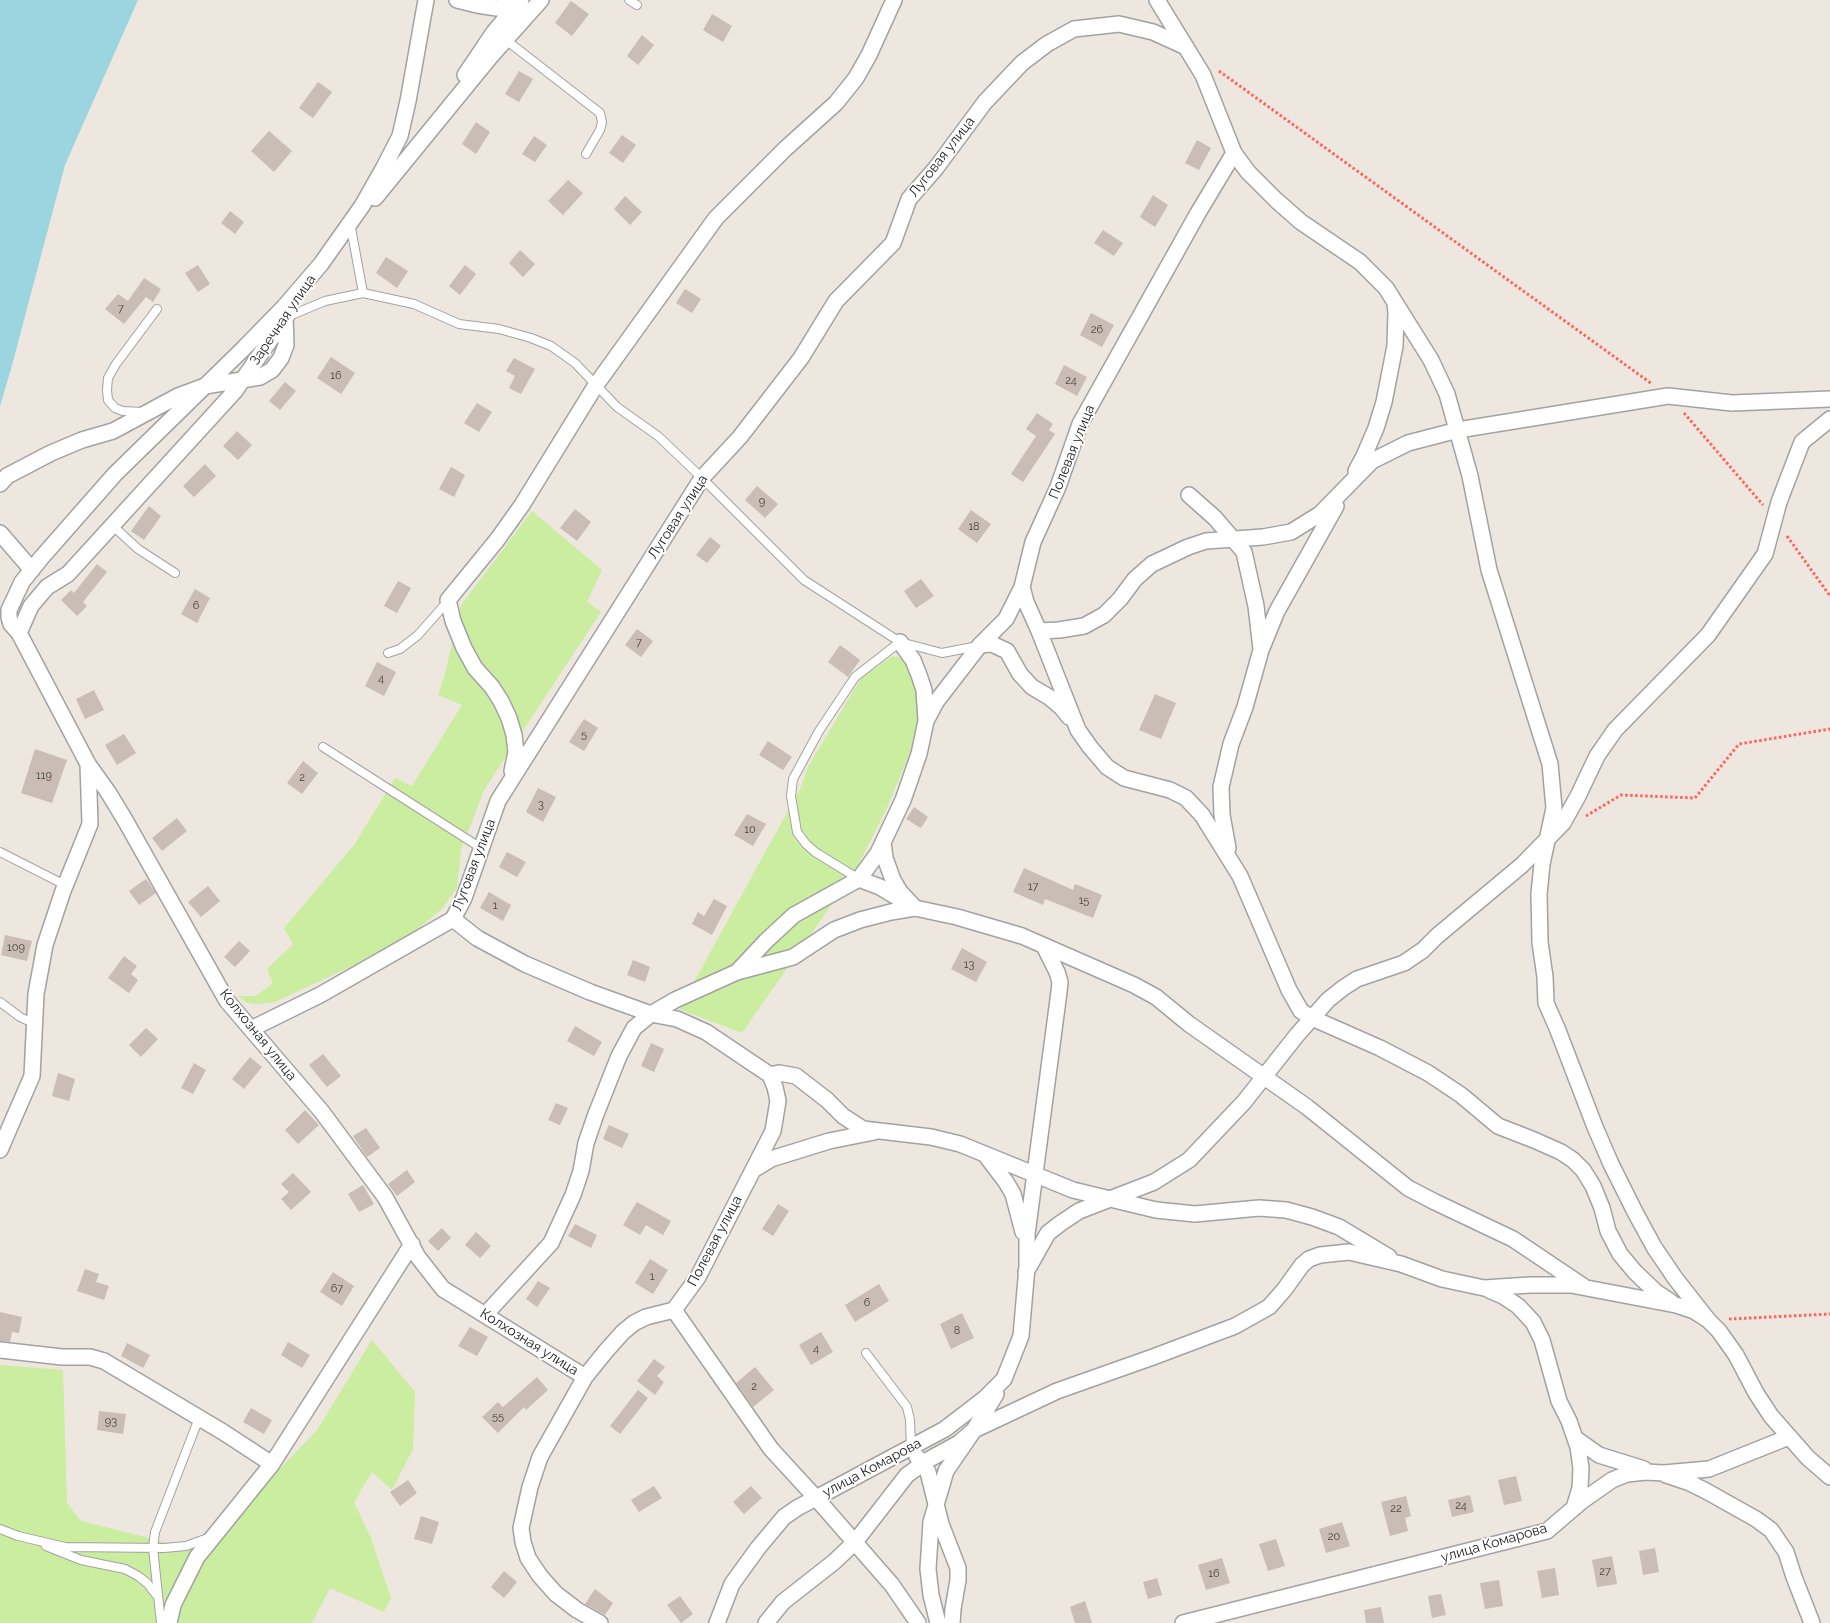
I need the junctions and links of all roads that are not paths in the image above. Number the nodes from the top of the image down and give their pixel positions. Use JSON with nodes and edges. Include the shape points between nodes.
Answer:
{"nodes":[{"id":1,"x":426,"y":0,"type":"edge"},
{"id":2,"x":457,"y":0,"type":"edge"},
{"id":3,"x":541,"y":0,"type":"edge"},
{"id":4,"x":629,"y":0,"type":"edge"},
{"id":5,"x":894,"y":0,"type":"edge"},
{"id":6,"x":1157,"y":0,"type":"edge"},
{"id":7,"x":519,"y":2,"type":"edge"},
{"id":8,"x":637,"y":5,"type":"dead end"},
{"id":9,"x":506,"y":40,"type":"junction"},
{"id":10,"x":1186,"y":48,"type":"junction"},
{"id":11,"x":429,"y":132,"type":"junction"},
{"id":12,"x":1234,"y":153,"type":"junction"},
{"id":13,"x":586,"y":154,"type":"dead end"},
{"id":14,"x":351,"y":228,"type":"junction"},
{"id":15,"x":321,"y":264,"type":"junction"},
{"id":16,"x":363,"y":293,"type":"junction"},
{"id":17,"x":1394,"y":300,"type":"junction"},
{"id":18,"x":157,"y":309,"type":"dead end"},
{"id":19,"x":285,"y":312,"type":"junction"},
{"id":20,"x":243,"y":380,"type":"junction"},
{"id":21,"x":596,"y":385,"type":"junction"},
{"id":22,"x":205,"y":386,"type":"junction"},
{"id":23,"x":1830,"y":399,"type":"edge"},
{"id":24,"x":148,"y":413,"type":"junction"},
{"id":25,"x":1830,"y":419,"type":"edge"},
{"id":26,"x":1458,"y":430,"type":"junction"},
{"id":27,"x":702,"y":478,"type":"junction"},
{"id":28,"x":0,"y":484,"type":"edge"},
{"id":29,"x":1345,"y":490,"type":"junction"},
{"id":30,"x":1188,"y":495,"type":"dead end"},
{"id":31,"x":113,"y":526,"type":"junction"},
{"id":32,"x":0,"y":533,"type":"edge"},
{"id":33,"x":1234,"y":538,"type":"junction"},
{"id":34,"x":32,"y":570,"type":"junction"},
{"id":35,"x":175,"y":573,"type":"dead end"},
{"id":36,"x":1022,"y":587,"type":"junction"},
{"id":37,"x":448,"y":600,"type":"junction"},
{"id":38,"x":5,"y":619,"type":"edge"},
{"id":39,"x":1039,"y":631,"type":"junction"},
{"id":40,"x":19,"y":633,"type":"junction"},
{"id":41,"x":900,"y":642,"type":"junction"},
{"id":42,"x":980,"y":645,"type":"junction"},
{"id":43,"x":1261,"y":650,"type":"junction"},
{"id":44,"x":388,"y":653,"type":"dead end"},
{"id":45,"x":926,"y":721,"type":"junction"},
{"id":46,"x":1078,"y":730,"type":"junction"},
{"id":47,"x":323,"y":747,"type":"dead end"},
{"id":48,"x":88,"y":764,"type":"junction"},
{"id":49,"x":511,"y":780,"type":"junction"},
{"id":50,"x":1548,"y":838,"type":"junction"},
{"id":51,"x":883,"y":842,"type":"junction"},
{"id":52,"x":481,"y":848,"type":"junction"},
{"id":53,"x":0,"y":852,"type":"edge"},
{"id":54,"x":1232,"y":864,"type":"junction"},
{"id":55,"x":859,"y":879,"type":"junction"},
{"id":56,"x":65,"y":885,"type":"junction"},
{"id":57,"x":915,"y":908,"type":"junction"},
{"id":58,"x":453,"y":919,"type":"junction"},
{"id":59,"x":1044,"y":946,"type":"junction"},
{"id":60,"x":738,"y":972,"type":"junction"},
{"id":61,"x":0,"y":1002,"type":"edge"},
{"id":62,"x":651,"y":1014,"type":"junction"},
{"id":63,"x":1312,"y":1018,"type":"junction"},
{"id":64,"x":35,"y":1024,"type":"junction"},
{"id":65,"x":251,"y":1029,"type":"junction"},
{"id":66,"x":770,"y":1075,"type":"junction"},
{"id":67,"x":1265,"y":1076,"type":"junction"},
{"id":68,"x":877,"y":1131,"type":"junction"},
{"id":69,"x":0,"y":1150,"type":"edge"},
{"id":70,"x":982,"y":1152,"type":"junction"},
{"id":71,"x":753,"y":1170,"type":"junction"},
{"id":72,"x":1034,"y":1175,"type":"junction"},
{"id":73,"x":1110,"y":1199,"type":"junction"},
{"id":74,"x":412,"y":1244,"type":"junction"},
{"id":75,"x":1027,"y":1248,"type":"junction"},
{"id":76,"x":1401,"y":1264,"type":"junction"},
{"id":77,"x":1026,"y":1272,"type":"junction"},
{"id":78,"x":1484,"y":1288,"type":"junction"},
{"id":79,"x":1587,"y":1288,"type":"junction"},
{"id":80,"x":1676,"y":1305,"type":"junction"},
{"id":81,"x":674,"y":1310,"type":"junction"},
{"id":82,"x":485,"y":1315,"type":"junction"},
{"id":83,"x":1708,"y":1320,"type":"junction"},
{"id":84,"x":0,"y":1350,"type":"edge"},
{"id":85,"x":866,"y":1353,"type":"dead end"},
{"id":86,"x":585,"y":1377,"type":"junction"},
{"id":87,"x":1004,"y":1379,"type":"junction"},
{"id":88,"x":199,"y":1418,"type":"junction"},
{"id":89,"x":974,"y":1430,"type":"junction"},
{"id":90,"x":1789,"y":1437,"type":"junction"},
{"id":91,"x":1575,"y":1438,"type":"junction"},
{"id":92,"x":911,"y":1448,"type":"junction"},
{"id":93,"x":272,"y":1464,"type":"junction"},
{"id":94,"x":922,"y":1464,"type":"junction"},
{"id":95,"x":1654,"y":1472,"type":"junction"},
{"id":96,"x":1830,"y":1477,"type":"edge"},
{"id":97,"x":816,"y":1498,"type":"junction"},
{"id":98,"x":936,"y":1503,"type":"junction"},
{"id":99,"x":1574,"y":1508,"type":"junction"},
{"id":100,"x":0,"y":1529,"type":"edge"},
{"id":101,"x":214,"y":1536,"type":"junction"},
{"id":102,"x":32,"y":1540,"type":"junction"},
{"id":103,"x":854,"y":1542,"type":"junction"},
{"id":104,"x":153,"y":1548,"type":"junction"},
{"id":105,"x":159,"y":1598,"type":"junction"},
{"id":106,"x":162,"y":1623,"type":"edge"},
{"id":107,"x":169,"y":1623,"type":"edge"},
{"id":108,"x":600,"y":1623,"type":"edge"},
{"id":109,"x":717,"y":1623,"type":"edge"},
{"id":110,"x":766,"y":1623,"type":"edge"},
{"id":111,"x":918,"y":1623,"type":"edge"},
{"id":112,"x":938,"y":1623,"type":"edge"},
{"id":113,"x":952,"y":1623,"type":"edge"},
{"id":114,"x":1182,"y":1623,"type":"edge"},
{"id":115,"x":1812,"y":1623,"type":"edge"}],
"edges":[{"from":1,"to":15,"type":"street","via":[[400,136],[362,206]]},
{"from":2,"to":7,"type":"street","via":[[497,8]]},
{"from":3,"to":9,"type":"street","name":"Заречная улица"},
{"from":4,"to":8,"type":"lane"},
{"from":5,"to":21,"type":"street","via":[[856,78],[836,103],[716,218]]},
{"from":6,"to":10,"type":"street"},
{"from":7,"to":11,"type":"street","via":[[488,40]]},
{"from":9,"to":11,"type":"street","name":"Заречная улица"},
{"from":9,"to":13,"type":"lane","via":[[600,114],[600,130]]},
{"from":10,"to":12,"type":"street","via":[[1203,75]]},
{"from":10,"to":27,"type":"street","name":"Луговая улица","via":[[1133,26],[1097,25],[1074,29],[1022,63],[985,102],[909,199],[893,243],[836,301],[794,366],[740,437]]},
{"from":11,"to":14,"type":"street","name":"Заречная улица"},
{"from":12,"to":17,"type":"street","via":[[1276,200],[1360,262]]},
{"from":12,"to":36,"type":"street","name":"Полевая улица","via":[[1080,424],[1058,487],[1033,542]]},
{"from":14,"to":15,"type":"street","name":"Заречная улица"},
{"from":14,"to":16,"type":"lane"},
{"from":15,"to":19,"type":"street","name":"Заречная улица"},
{"from":16,"to":19,"type":"lane"},
{"from":16,"to":21,"type":"lane","via":[[414,304],[459,324],[499,329],[531,338],[551,346],[575,363]]},
{"from":17,"to":26,"type":"street","via":[[1431,360],[1447,394]]},
{"from":17,"to":29,"type":"street","via":[[1394,346],[1384,402],[1364,456]]},
{"from":18,"to":24,"type":"lane","via":[[108,378],[108,400],[115,408]]},
{"from":19,"to":20,"type":"street","name":"Заречная улица"},
{"from":19,"to":22,"type":"street"},
{"from":20,"to":22,"type":"street"},
{"from":20,"to":31,"type":"street","name":"Заречная улица"},
{"from":21,"to":27,"type":"lane","via":[[618,408],[658,436]]},
{"from":21,"to":37,"type":"street","via":[[522,505]]},
{"from":22,"to":24,"type":"street","via":[[178,396]]},
{"from":22,"to":34,"type":"street","via":[[115,474]]},
{"from":23,"to":26,"type":"street","via":[[1732,403],[1668,396]]},
{"from":24,"to":28,"type":"street","via":[[113,431],[51,453],[7,476]]},
{"from":25,"to":50,"type":"street","via":[[1802,442],[1779,502],[1765,554],[1708,635],[1615,730],[1597,756],[1563,823]]},
{"from":26,"to":29,"type":"street","via":[[1408,444],[1372,461]]},
{"from":26,"to":50,"type":"street","via":[[1489,570],[1550,764],[1554,808]]},
{"from":27,"to":41,"type":"lane","via":[[804,580]]},
{"from":27,"to":49,"type":"street","name":"Луговая улица"},
{"from":29,"to":33,"type":"street","via":[[1320,514],[1291,532]]},
{"from":29,"to":43,"type":"street","via":[[1277,611]]},
{"from":30,"to":33,"type":"street"},
{"from":31,"to":35,"type":"lane","via":[[138,549]]},
{"from":31,"to":40,"type":"street","name":"Заречная улица","via":[[68,574],[48,587],[31,606]]},
{"from":32,"to":34,"type":"street"},
{"from":33,"to":39,"type":"street","via":[[1206,541],[1152,564],[1104,615],[1084,626]]},
{"from":33,"to":43,"type":"street","via":[[1244,552],[1256,606]]},
{"from":34,"to":38,"type":"street","via":[[22,582]]},
{"from":36,"to":39,"type":"street"},
{"from":36,"to":42,"type":"street","name":"Полевая улица","via":[[1006,619]]},
{"from":37,"to":44,"type":"lane","via":[[418,635],[400,649]]},
{"from":37,"to":49,"type":"street","via":[[464,648],[509,718],[516,752]]},
{"from":38,"to":40,"type":"street","name":"Колхозная улица"},
{"from":39,"to":46,"type":"street"},
{"from":40,"to":48,"type":"street","name":"Колхозная улица"},
{"from":41,"to":42,"type":"lane","via":[[942,653]]},
{"from":41,"to":45,"type":"street","name":"Полевая улица","via":[[919,675]]},
{"from":41,"to":55,"type":"lane","via":[[855,677],[803,759],[792,788],[797,832],[806,844],[831,863]]},
{"from":42,"to":45,"type":"street","name":"Полевая улица","via":[[936,702]]},
{"from":42,"to":46,"type":"street","via":[[992,644],[1008,651],[1020,674],[1032,687],[1061,707]]},
{"from":43,"to":54,"type":"street","via":[[1221,787],[1224,831]]},
{"from":45,"to":51,"type":"street","name":"Полевая улица","via":[[919,754]]},
{"from":46,"to":54,"type":"street","via":[[1108,768],[1124,778],[1170,790],[1186,798],[1202,815]]},
{"from":47,"to":52,"type":"lane"},
{"from":48,"to":56,"type":"street","name":"Колхозная улица","via":[[90,824]]},
{"from":48,"to":65,"type":"street","name":"Колхозная улица","via":[[120,813],[227,1000]]},
{"from":49,"to":52,"type":"street","name":"Луговая улица","via":[[498,800]]},
{"from":50,"to":63,"type":"street","via":[[1522,865],[1423,950],[1404,962],[1357,979],[1328,1000]]},
{"from":50,"to":83,"type":"street","via":[[1539,894],[1546,1003],[1598,1134],[1635,1212],[1654,1247]]},
{"from":51,"to":55,"type":"street","name":"Полевая улица"},
{"from":51,"to":57,"type":"street","via":[[893,880]]},
{"from":52,"to":58,"type":"street","name":"Луговая улица","via":[[464,898]]},
{"from":53,"to":56,"type":"lane"},
{"from":54,"to":63,"type":"street","via":[[1289,990],[1301,1011]]},
{"from":55,"to":57,"type":"street","via":[[880,887]]},
{"from":55,"to":60,"type":"street","name":"Полевая улица","via":[[794,916]]},
{"from":56,"to":64,"type":"street","name":"Колхозная улица","via":[[45,944],[36,994]]},
{"from":57,"to":59,"type":"street","via":[[1022,936]]},
{"from":57,"to":60,"type":"street","via":[[860,920],[834,930],[792,957]]},
{"from":58,"to":62,"type":"street","via":[[477,938],[525,964]]},
{"from":58,"to":65,"type":"street","name":"Луговая улица","via":[[320,995]]},
{"from":59,"to":67,"type":"street","via":[[1156,997]]},
{"from":59,"to":72,"type":"street","via":[[1060,982]]},
{"from":60,"to":62,"type":"street","name":"Полевая улица"},
{"from":61,"to":64,"type":"lane"},
{"from":62,"to":66,"type":"street","via":[[677,1019],[706,1032]]},
{"from":62,"to":82,"type":"street","name":"Полевая улица","via":[[634,1028],[619,1056],[586,1143],[573,1195],[551,1243]]},
{"from":63,"to":67,"type":"street"},
{"from":63,"to":80,"type":"street","via":[[1428,1073],[1498,1126],[1573,1160],[1593,1186],[1608,1231],[1620,1254],[1656,1292]]},
{"from":64,"to":69,"type":"street","name":"Колхозная улица","via":[[32,1076]]},
{"from":65,"to":74,"type":"street","name":"Колхозная улица","via":[[340,1135],[385,1197]]},
{"from":66,"to":68,"type":"street","via":[[796,1076],[842,1116],[863,1129]]},
{"from":66,"to":71,"type":"street","name":"Полевая улица","via":[[778,1101],[773,1131]]},
{"from":67,"to":73,"type":"street","via":[[1189,1160],[1154,1182]]},
{"from":67,"to":79,"type":"street","via":[[1408,1188],[1512,1239]]},
{"from":68,"to":70,"type":"street","via":[[931,1137]]},
{"from":68,"to":71,"type":"street","via":[[829,1140],[771,1159]]},
{"from":70,"to":72,"type":"street"},
{"from":70,"to":75,"type":"street","via":[[1012,1194]]},
{"from":71,"to":81,"type":"street","name":"Полевая улица","via":[[698,1278]]},
{"from":72,"to":73,"type":"street"},
{"from":72,"to":75,"type":"street"},
{"from":73,"to":76,"type":"street","via":[[1179,1213],[1259,1208],[1286,1210],[1339,1227]]},
{"from":73,"to":77,"type":"street","via":[[1079,1211],[1048,1233]]},
{"from":74,"to":82,"type":"street","name":"Колхозная улица","via":[[443,1289]]},
{"from":74,"to":93,"type":"street"},
{"from":75,"to":77,"type":"street","name":"улица Комарова"},
{"from":76,"to":78,"type":"street","via":[[1442,1279]]},
{"from":76,"to":89,"type":"street","via":[[1349,1252],[1309,1259],[1269,1307],[1254,1316],[1202,1339],[1057,1391]]},
{"from":77,"to":87,"type":"street","name":"улица Комарова","via":[[1021,1336]]},
{"from":78,"to":79,"type":"street","via":[[1571,1285]]},
{"from":78,"to":91,"type":"street","via":[[1518,1306],[1533,1322],[1546,1353],[1559,1402]]},
{"from":79,"to":80,"type":"street"},
{"from":80,"to":83,"type":"street"},
{"from":81,"to":86,"type":"street","name":"Колхозная улица","via":[[646,1317],[622,1332]]},
{"from":81,"to":97,"type":"street","via":[[771,1449]]},
{"from":82,"to":86,"type":"street","name":"Колхозная улица"},
{"from":83,"to":90,"type":"street","via":[[1736,1354],[1756,1393]]},
{"from":84,"to":88,"type":"street","via":[[90,1357],[104,1361]]},
{"from":85,"to":92,"type":"lane","via":[[906,1407]]},
{"from":86,"to":108,"type":"street","name":"Колхозная улица","via":[[540,1457],[522,1528],[528,1558],[540,1576],[556,1594]]},
{"from":87,"to":89,"type":"street"},
{"from":87,"to":92,"type":"street","name":"улица Комарова","via":[[945,1429]]},
{"from":88,"to":93,"type":"street"},
{"from":88,"to":104,"type":"lane","via":[[155,1532]]},
{"from":89,"to":94,"type":"street","via":[[959,1443]]},
{"from":89,"to":98,"type":"street","via":[[946,1470]]},
{"from":90,"to":95,"type":"street","name":"улица Комарова","via":[[1709,1469]]},
{"from":90,"to":96,"type":"street"},
{"from":91,"to":95,"type":"street","via":[[1599,1455]]},
{"from":91,"to":99,"type":"street","via":[[1581,1468]]},
{"from":92,"to":94,"type":"street"},
{"from":92,"to":97,"type":"street","name":"улица Комарова"},
{"from":93,"to":101,"type":"street"},
{"from":94,"to":98,"type":"street","via":[[928,1472]]},
{"from":94,"to":103,"type":"street","via":[[907,1475]]},
{"from":95,"to":99,"type":"street","name":"улица Комарова","via":[[1627,1474],[1612,1480]]},
{"from":95,"to":115,"type":"street","via":[[1690,1483],[1771,1530],[1786,1552]]},
{"from":97,"to":103,"type":"street","name":"улица Комарова"},
{"from":97,"to":109,"type":"street","via":[[784,1518],[758,1548],[732,1584]]},
{"from":98,"to":112,"type":"street","via":[[931,1522],[928,1569]]},
{"from":98,"to":113,"type":"street","via":[[958,1568]]},
{"from":99,"to":114,"type":"street","name":"улица Комарова","via":[[1548,1530]]},
{"from":100,"to":102,"type":"lane"},
{"from":101,"to":104,"type":"lane","via":[[186,1546]]},
{"from":101,"to":107,"type":"street","via":[[197,1557],[173,1605]]},
{"from":102,"to":104,"type":"lane","via":[[65,1547]]},
{"from":102,"to":105,"type":"lane","via":[[64,1554],[125,1569],[147,1583]]},
{"from":103,"to":110,"type":"street","via":[[784,1602]]},
{"from":103,"to":111,"type":"street","name":"улица Комарова","via":[[892,1586]]},
{"from":104,"to":105,"type":"lane"},
{"from":105,"to":106,"type":"lane"}]}
